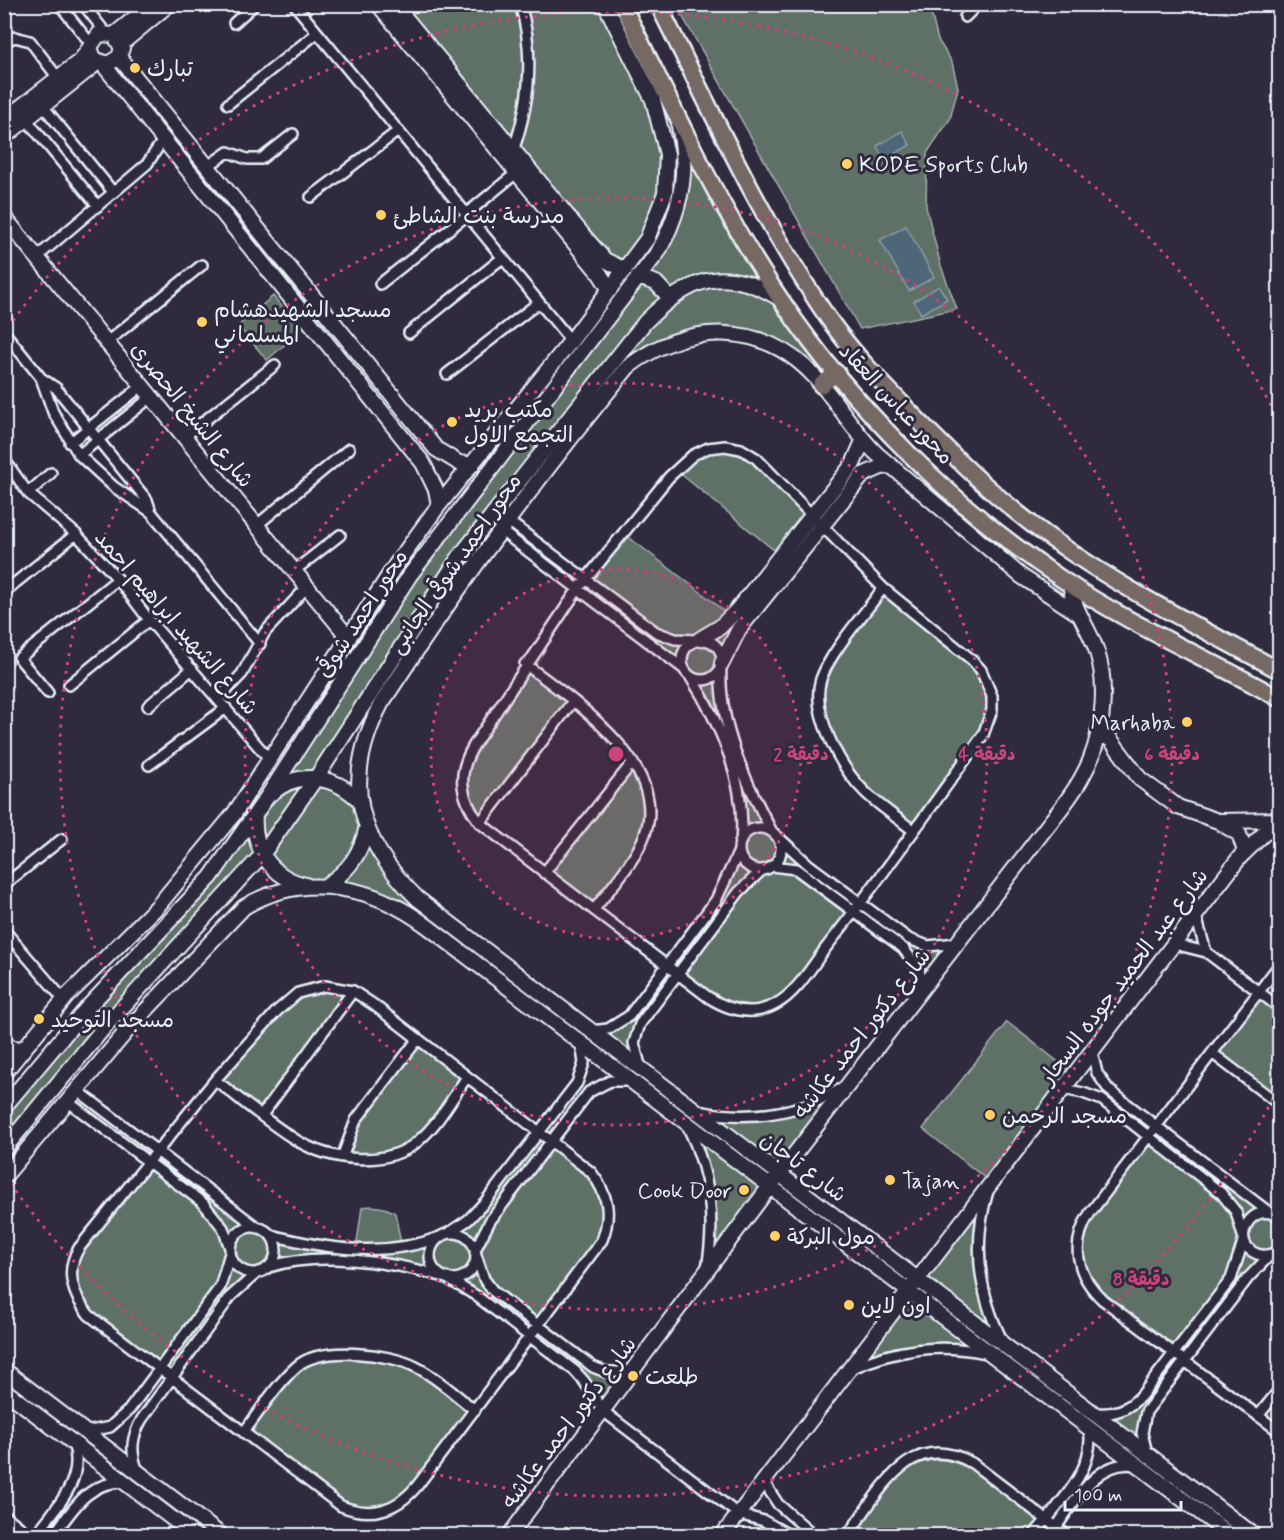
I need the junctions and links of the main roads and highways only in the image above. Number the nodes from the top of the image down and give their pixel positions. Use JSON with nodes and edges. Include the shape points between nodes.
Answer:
{"nodes":[{"id":1,"x":622,"y":4,"type":"edge"},
{"id":2,"x":658,"y":4,"type":"edge"},
{"id":3,"x":837,"y":374,"type":"junction"},
{"id":4,"x":821,"y":384,"type":"road end"},
{"id":5,"x":1280,"y":671,"type":"edge"},
{"id":6,"x":1280,"y":699,"type":"edge"}],
"edges":[{"from":1,"to":3,"type":"main road","name":"محور عباس العقاد","via":[[734,223],[780,298]]},
{"from":2,"to":5,"type":"main road","name":"محور عباس العقاد","via":[[801,278],[830,321],[889,391],[965,468],[1050,538],[1094,568]]},
{"from":3,"to":4,"type":"main road"},
{"from":3,"to":6,"type":"main road","name":"محور عباس العقاد","via":[[949,492],[992,529],[1129,620]]}]}
